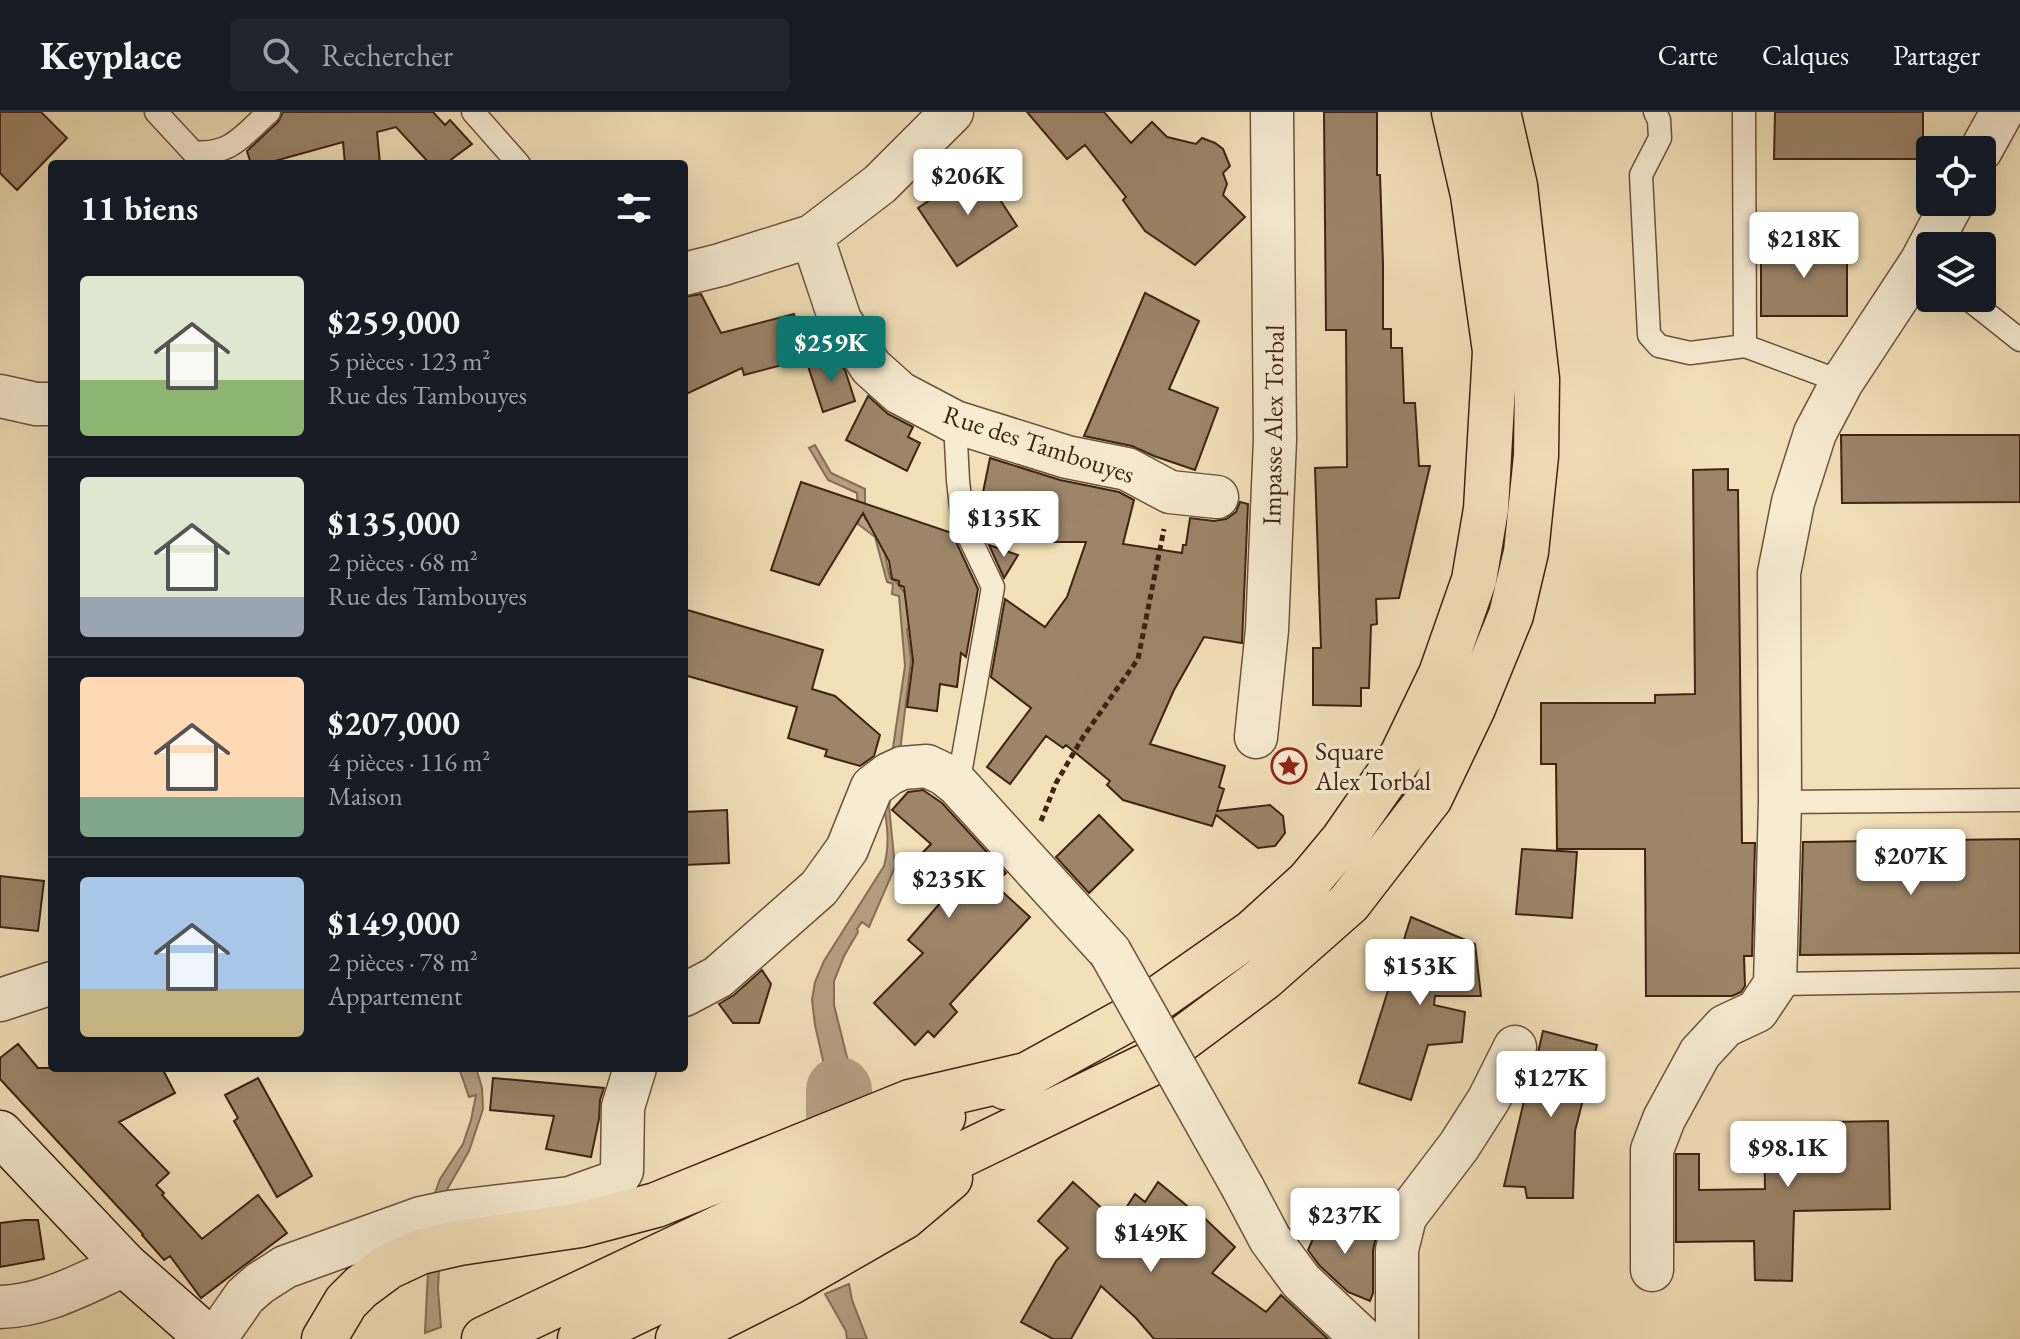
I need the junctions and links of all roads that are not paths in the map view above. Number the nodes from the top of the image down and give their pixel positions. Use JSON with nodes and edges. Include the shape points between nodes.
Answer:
{"nodes":[{"id":1,"x":156,"y":112,"type":"edge"},
{"id":2,"x":269,"y":112,"type":"edge"},
{"id":3,"x":473,"y":112,"type":"edge"},
{"id":4,"x":952,"y":112,"type":"edge"},
{"id":5,"x":1272,"y":112,"type":"edge"},
{"id":6,"x":1454,"y":112,"type":"edge"},
{"id":7,"x":1498,"y":112,"type":"edge"},
{"id":8,"x":1655,"y":112,"type":"edge"},
{"id":9,"x":1744,"y":112,"type":"edge"},
{"id":10,"x":2002,"y":112,"type":"edge"},
{"id":11,"x":1989,"y":136,"type":"edge"},
{"id":12,"x":515,"y":160,"type":"edge"},
{"id":13,"x":812,"y":236,"type":"junction"},
{"id":14,"x":688,"y":273,"type":"edge"},
{"id":15,"x":1916,"y":279,"type":"edge"},
{"id":16,"x":1985,"y":312,"type":"edge"},
{"id":17,"x":2020,"y":340,"type":"edge"},
{"id":18,"x":1745,"y":346,"type":"junction"},
{"id":19,"x":1842,"y":382,"type":"junction"},
{"id":20,"x":0,"y":396,"type":"edge"},
{"id":21,"x":48,"y":404,"type":"edge"},
{"id":22,"x":955,"y":422,"type":"junction"},
{"id":23,"x":1217,"y":497,"type":"dead end"},
{"id":24,"x":1256,"y":737,"type":"dead end"},
{"id":25,"x":958,"y":785,"type":"junction"},
{"id":26,"x":2020,"y":800,"type":"edge"},
{"id":27,"x":1780,"y":802,"type":"junction"},
{"id":28,"x":2020,"y":980,"type":"edge"},
{"id":29,"x":48,"y":984,"type":"edge"},
{"id":30,"x":1775,"y":984,"type":"junction"},
{"id":31,"x":688,"y":993,"type":"edge"},
{"id":32,"x":0,"y":1000,"type":"edge"},
{"id":33,"x":1515,"y":1047,"type":"dead end"},
{"id":34,"x":634,"y":1072,"type":"edge"},
{"id":35,"x":1030,"y":1074,"type":"junction"},
{"id":36,"x":0,"y":1133,"type":"edge"},
{"id":37,"x":1003,"y":1134,"type":"junction"},
{"id":38,"x":437,"y":1232,"type":"junction"},
{"id":39,"x":125,"y":1265,"type":"junction"},
{"id":40,"x":1652,"y":1270,"type":"dead end"},
{"id":41,"x":0,"y":1307,"type":"edge"},
{"id":42,"x":209,"y":1339,"type":"edge"},
{"id":43,"x":215,"y":1339,"type":"edge"},
{"id":44,"x":324,"y":1339,"type":"edge"},
{"id":45,"x":484,"y":1339,"type":"edge"},
{"id":46,"x":580,"y":1339,"type":"edge"},
{"id":47,"x":678,"y":1339,"type":"edge"},
{"id":48,"x":1363,"y":1339,"type":"edge"},
{"id":49,"x":1397,"y":1339,"type":"edge"}],
"edges":[{"from":1,"to":2,"type":"lane","via":[[193,152],[210,154],[229,148]]},
{"from":3,"to":12,"type":"lane"},
{"from":4,"to":13,"type":"street","via":[[880,184]]},
{"from":5,"to":24,"type":"street","name":"Impasse Alex Torbal","via":[[1275,439],[1267,630]]},
{"from":6,"to":35,"type":"highway","via":[[1473,195],[1495,351],[1486,509],[1474,580],[1441,674],[1402,755],[1308,882],[1253,932],[1143,1009]]},
{"from":7,"to":37,"type":"highway","via":[[1515,186],[1537,379],[1536,456],[1526,552],[1511,615],[1430,798],[1349,903],[1264,978],[1148,1065]]},
{"from":8,"to":18,"type":"lane","via":[[1660,138],[1641,175],[1649,335],[1659,346],[1690,353]]},
{"from":9,"to":18,"type":"lane"},
{"from":10,"to":11,"type":"street"},
{"from":13,"to":14,"type":"street"},
{"from":13,"to":22,"type":"street","name":"Rue des Tambouyes","via":[[840,320],[871,367],[900,393]]},
{"from":15,"to":19,"type":"street"},
{"from":16,"to":17,"type":"lane"},
{"from":18,"to":19,"type":"lane"},
{"from":19,"to":27,"type":"street","via":[[1815,433],[1793,502],[1779,573]]},
{"from":20,"to":21,"type":"street"},
{"from":22,"to":23,"type":"street","name":"Rue des Tambouyes","via":[[1067,457],[1127,469],[1170,492]]},
{"from":22,"to":25,"type":"lane","via":[[963,524],[993,587]]},
{"from":25,"to":31,"type":"street","via":[[927,766],[902,768],[872,787],[847,849],[819,888],[718,977]]},
{"from":25,"to":48,"type":"street","bridge":true,"via":[[1110,952],[1270,1239],[1301,1281]]},
{"from":26,"to":27,"type":"lane"},
{"from":27,"to":30,"type":"street"},
{"from":28,"to":30,"type":"lane"},
{"from":29,"to":32,"type":"street"},
{"from":30,"to":40,"type":"street","via":[[1757,1011],[1725,1026],[1700,1053],[1664,1119],[1652,1150]]},
{"from":33,"to":49,"type":"street","via":[[1459,1146],[1405,1217],[1397,1250]]},
{"from":34,"to":38,"type":"street","via":[[623,1107],[622,1171],[615,1182]]},
{"from":35,"to":38,"type":"highway","via":[[910,1102],[656,1205],[580,1225]]},
{"from":35,"to":45,"type":"highway"},
{"from":36,"to":39,"type":"street"},
{"from":37,"to":46,"type":"highway"},
{"from":37,"to":47,"type":"highway","via":[[904,1217]]},
{"from":38,"to":43,"type":"street","via":[[285,1267],[245,1296]]},
{"from":38,"to":44,"type":"highway","via":[[361,1287]]},
{"from":39,"to":41,"type":"street","via":[[45,1301]]},
{"from":39,"to":42,"type":"street"}]}
